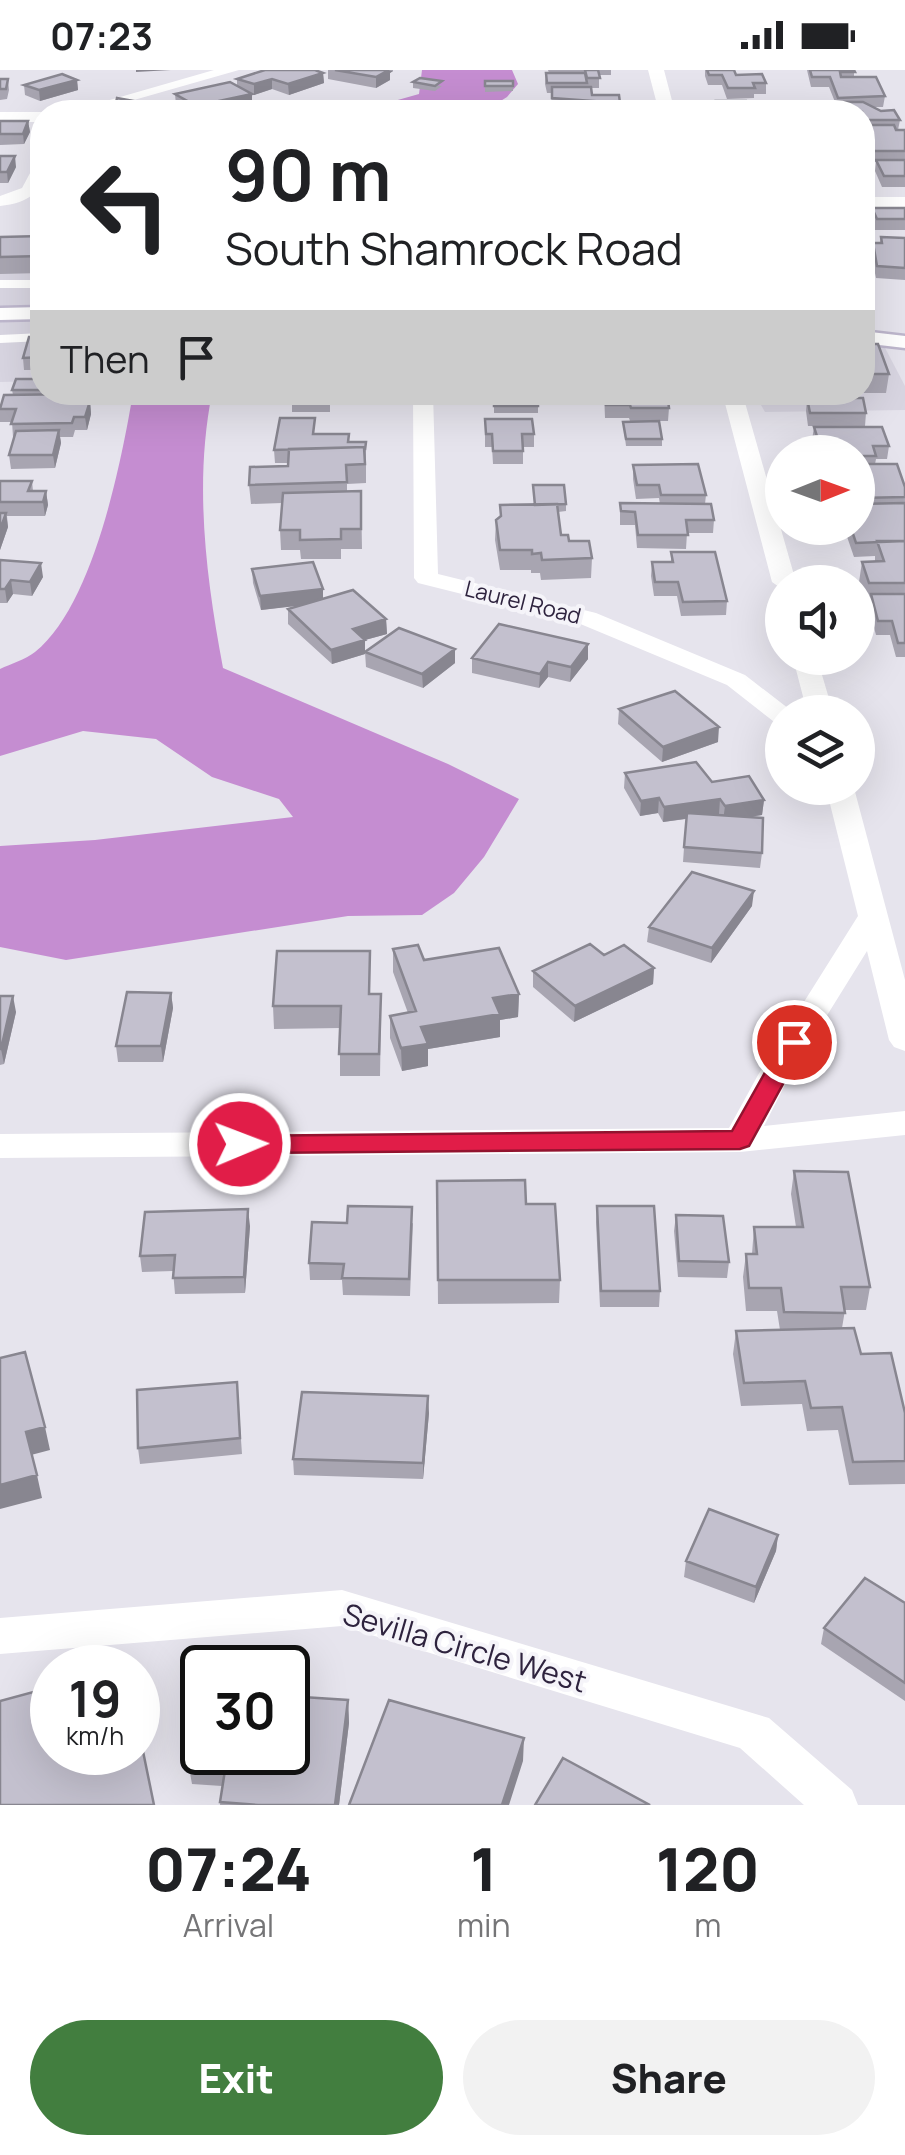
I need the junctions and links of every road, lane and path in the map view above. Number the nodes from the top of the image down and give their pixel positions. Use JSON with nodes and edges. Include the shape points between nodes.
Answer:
{"nodes":[{"id":1,"x":231,"y":70,"type":"edge"},
{"id":2,"x":656,"y":70,"type":"edge"},
{"id":3,"x":120,"y":100,"type":"edge"},
{"id":4,"x":664,"y":100,"type":"edge"},
{"id":5,"x":0,"y":117,"type":"edge"},
{"id":6,"x":30,"y":117,"type":"edge"},
{"id":7,"x":30,"y":189,"type":"edge"},
{"id":8,"x":0,"y":201,"type":"edge"},
{"id":9,"x":875,"y":202,"type":"edge"},
{"id":10,"x":905,"y":202,"type":"edge"},
{"id":11,"x":0,"y":284,"type":"edge"},
{"id":12,"x":30,"y":284,"type":"edge"},
{"id":13,"x":30,"y":313,"type":"edge"},
{"id":14,"x":0,"y":314,"type":"edge"},
{"id":15,"x":30,"y":337,"type":"edge"},
{"id":16,"x":0,"y":339,"type":"edge"},
{"id":17,"x":875,"y":339,"type":"edge"},
{"id":18,"x":905,"y":342,"type":"edge"},
{"id":19,"x":424,"y":405,"type":"edge"},
{"id":20,"x":736,"y":405,"type":"edge"},
{"id":21,"x":779,"y":565,"type":"edge"},
{"id":22,"x":765,"y":702,"type":"edge"},
{"id":23,"x":845,"y":805,"type":"edge"},
{"id":24,"x":874,"y":915,"type":"junction"},
{"id":25,"x":905,"y":1040,"type":"edge"},
{"id":26,"x":905,"y":1123,"type":"edge"},
{"id":27,"x":740,"y":1140,"type":"junction"},
{"id":28,"x":0,"y":1146,"type":"edge"},
{"id":29,"x":0,"y":1636,"type":"edge"},
{"id":30,"x":836,"y":1805,"type":"edge"}],
"edges":[{"from":1,"to":3,"type":"street"},
{"from":2,"to":4,"type":"street"},
{"from":5,"to":6,"type":"street"},
{"from":7,"to":8,"type":"street"},
{"from":9,"to":10,"type":"street"},
{"from":11,"to":12,"type":"lane"},
{"from":13,"to":14,"type":"street"},
{"from":15,"to":16,"type":"lane"},
{"from":17,"to":18,"type":"street"},
{"from":19,"to":22,"type":"street","name":"Laurel Road","via":[[426,578],[587,618],[736,680]]},
{"from":20,"to":21,"type":"street"},
{"from":23,"to":24,"type":"street"},
{"from":24,"to":25,"type":"street"},
{"from":24,"to":27,"type":"street"},
{"from":26,"to":27,"type":"street"},
{"from":27,"to":28,"type":"street"},
{"from":29,"to":30,"type":"street","name":"Sevilla Circle West","via":[[342,1608],[754,1732]]}]}
